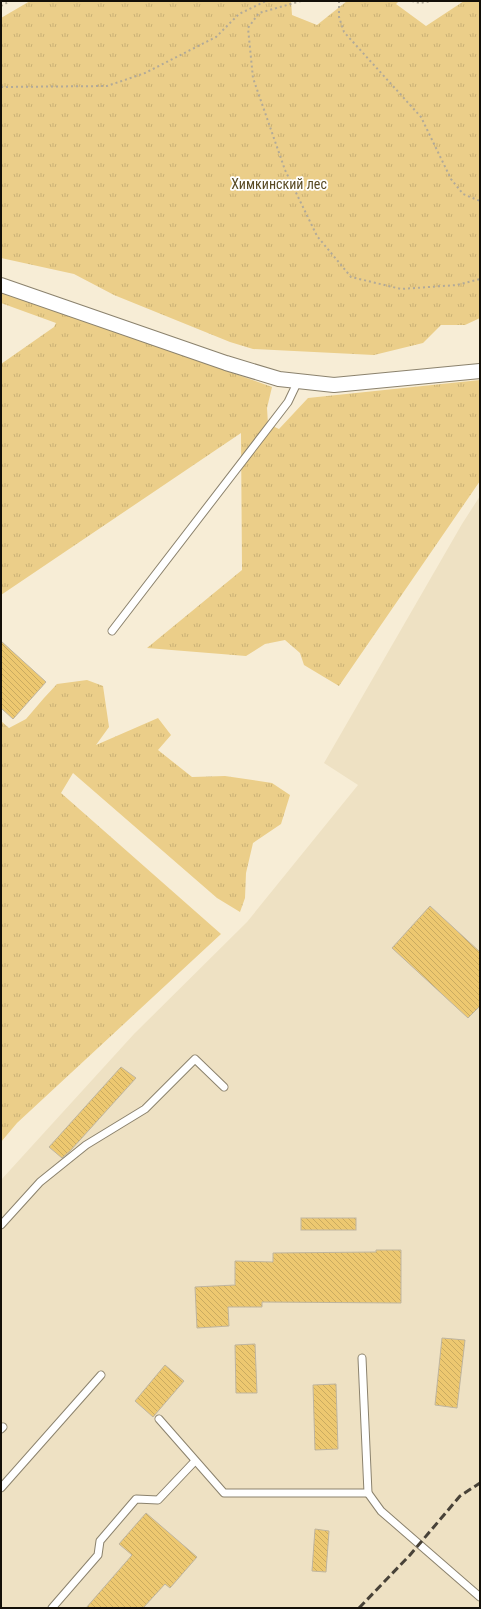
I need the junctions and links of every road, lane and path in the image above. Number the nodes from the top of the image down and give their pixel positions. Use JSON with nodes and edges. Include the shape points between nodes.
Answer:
{"nodes":[{"id":1,"x":10,"y":1,"type":"edge"},
{"id":2,"x":266,"y":1,"type":"edge"},
{"id":3,"x":301,"y":1,"type":"edge"},
{"id":4,"x":339,"y":1,"type":"edge"},
{"id":5,"x":412,"y":1,"type":"edge"},
{"id":6,"x":432,"y":1,"type":"edge"},
{"id":7,"x":1,"y":6,"type":"edge"},
{"id":8,"x":1,"y":87,"type":"edge"},
{"id":9,"x":480,"y":201,"type":"edge"},
{"id":10,"x":480,"y":279,"type":"edge"},
{"id":11,"x":1,"y":285,"type":"edge"},
{"id":12,"x":480,"y":371,"type":"edge"},
{"id":13,"x":298,"y":381,"type":"junction"},
{"id":14,"x":112,"y":632,"type":"dead end"},
{"id":15,"x":224,"y":1087,"type":"dead end"},
{"id":16,"x":1,"y":1225,"type":"edge"},
{"id":17,"x":362,"y":1358,"type":"dead end"},
{"id":18,"x":101,"y":1375,"type":"dead end"},
{"id":19,"x":159,"y":1419,"type":"dead end"},
{"id":20,"x":195,"y":1461,"type":"junction"},
{"id":21,"x":1,"y":1488,"type":"edge"},
{"id":22,"x":368,"y":1493,"type":"junction"},
{"id":23,"x":480,"y":1597,"type":"edge"},
{"id":24,"x":52,"y":1608,"type":"edge"}],
"edges":[{"from":1,"to":7,"type":"path"},
{"from":2,"to":8,"type":"path","via":[[239,14],[216,37],[145,73],[106,86]]},
{"from":3,"to":10,"type":"path","via":[[259,13],[248,28],[253,78],[285,170],[317,236],[351,277],[401,289],[457,285]]},
{"from":4,"to":9,"type":"path","via":[[339,17],[344,32],[421,117],[450,179],[463,194]]},
{"from":5,"to":6,"type":"path"},
{"from":11,"to":13,"type":"street","via":[[226,363],[279,379]]},
{"from":12,"to":13,"type":"street","via":[[334,385]]},
{"from":13,"to":14,"type":"lane","via":[[288,402]]},
{"from":15,"to":16,"type":"lane","via":[[195,1059],[145,1109],[86,1145],[40,1182]]},
{"from":17,"to":22,"type":"lane"},
{"from":18,"to":21,"type":"lane"},
{"from":19,"to":20,"type":"lane"},
{"from":20,"to":22,"type":"lane","via":[[224,1493]]},
{"from":20,"to":24,"type":"lane","via":[[158,1500],[136,1499],[100,1542],[98,1555]]},
{"from":22,"to":23,"type":"lane","via":[[380,1511]]}]}
